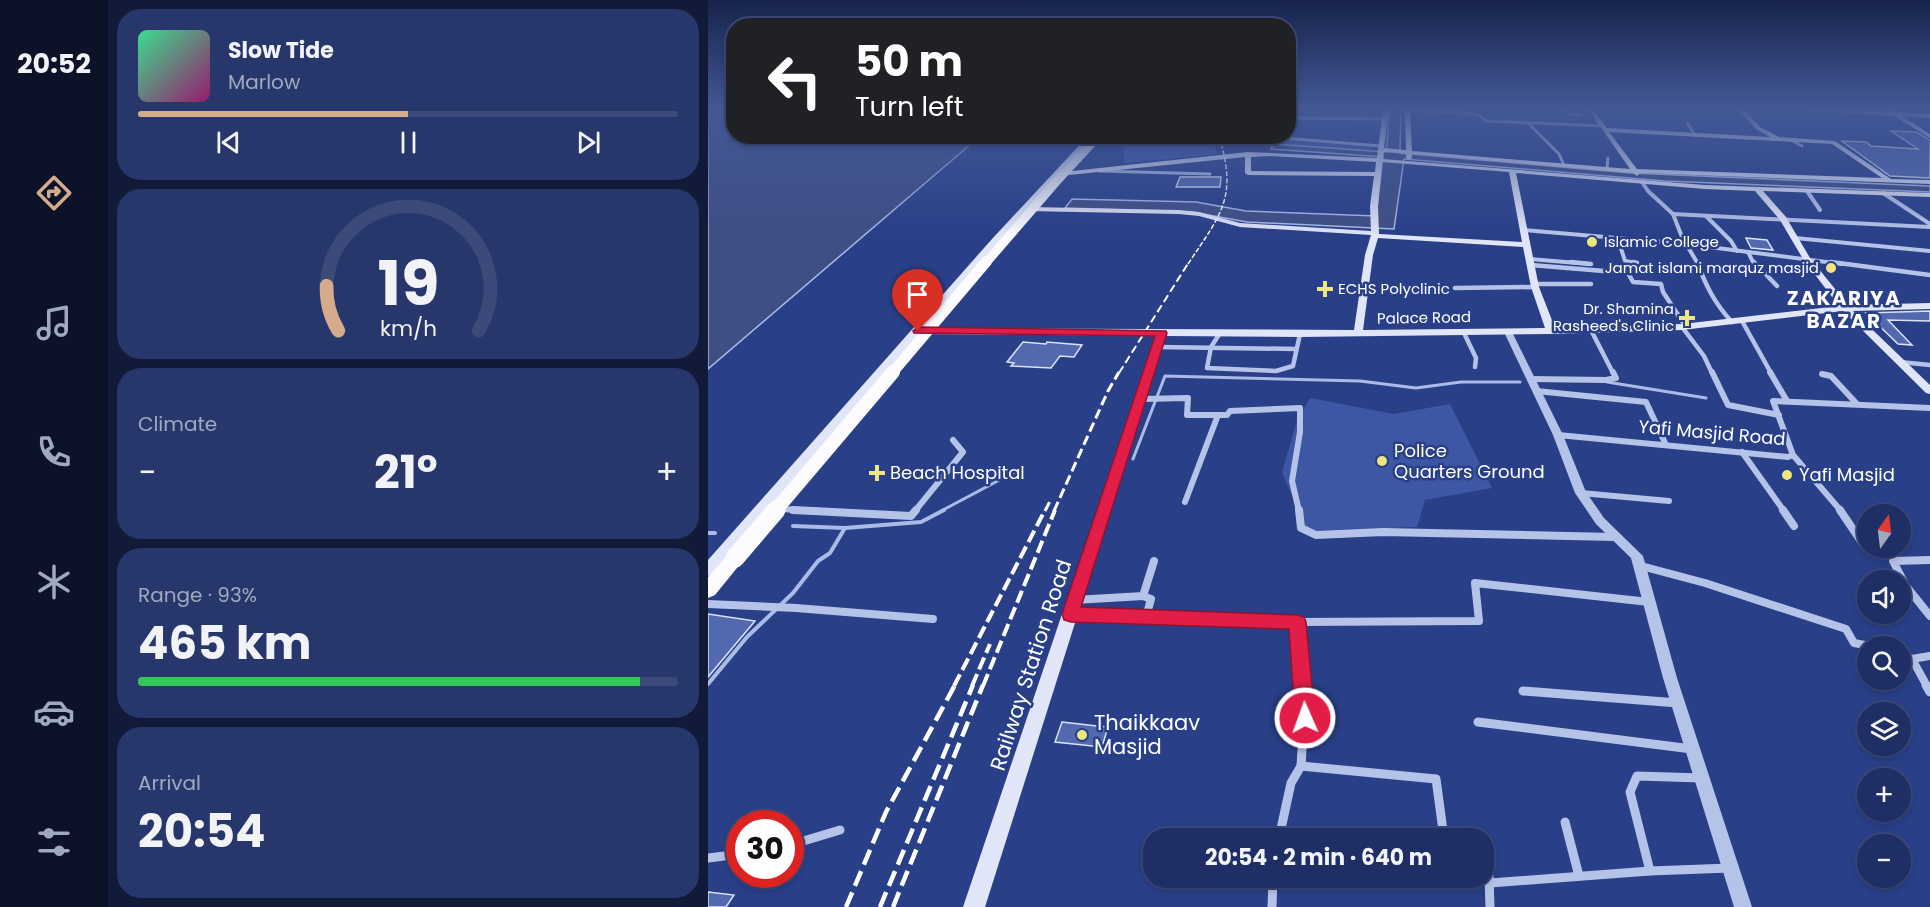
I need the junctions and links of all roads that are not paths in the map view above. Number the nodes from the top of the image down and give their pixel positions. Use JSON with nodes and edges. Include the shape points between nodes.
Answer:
{"nodes":[{"id":1,"x":1077,"y":151,"type":"edge"},
{"id":2,"x":1085,"y":151,"type":"edge"},
{"id":3,"x":1363,"y":151,"type":"edge"},
{"id":4,"x":1407,"y":151,"type":"edge"},
{"id":5,"x":1556,"y":151,"type":"edge"},
{"id":6,"x":1621,"y":151,"type":"edge"},
{"id":7,"x":1847,"y":151,"type":"edge"},
{"id":8,"x":1248,"y":154,"type":"junction"},
{"id":9,"x":1382,"y":154,"type":"junction"},
{"id":10,"x":1407,"y":157,"type":"junction"},
{"id":11,"x":1608,"y":158,"type":"dead end"},
{"id":12,"x":1564,"y":165,"type":"junction"},
{"id":13,"x":1607,"y":168,"type":"junction"},
{"id":14,"x":1100,"y":171,"type":"junction"},
{"id":15,"x":1512,"y":171,"type":"junction"},
{"id":16,"x":1054,"y":174,"type":"junction"},
{"id":17,"x":1210,"y":174,"type":"dead end"},
{"id":18,"x":1379,"y":174,"type":"junction"},
{"id":19,"x":1638,"y":176,"type":"junction"},
{"id":20,"x":1890,"y":181,"type":"junction"},
{"id":21,"x":1930,"y":182,"type":"edge"},
{"id":22,"x":1758,"y":190,"type":"junction"},
{"id":23,"x":1807,"y":192,"type":"junction"},
{"id":24,"x":1883,"y":193,"type":"junction"},
{"id":25,"x":1930,"y":195,"type":"edge"},
{"id":26,"x":1023,"y":209,"type":"junction"},
{"id":27,"x":1820,"y":210,"type":"dead end"},
{"id":28,"x":1673,"y":214,"type":"junction"},
{"id":29,"x":1706,"y":216,"type":"junction"},
{"id":30,"x":1783,"y":219,"type":"junction"},
{"id":31,"x":1930,"y":226,"type":"edge"},
{"id":32,"x":1523,"y":230,"type":"junction"},
{"id":33,"x":1374,"y":233,"type":"junction"},
{"id":34,"x":1795,"y":238,"type":"junction"},
{"id":35,"x":1618,"y":239,"type":"junction"},
{"id":36,"x":1686,"y":244,"type":"junction"},
{"id":37,"x":1526,"y":245,"type":"junction"},
{"id":38,"x":1737,"y":251,"type":"junction"},
{"id":39,"x":1930,"y":251,"type":"edge"},
{"id":40,"x":1748,"y":252,"type":"junction"},
{"id":41,"x":1807,"y":259,"type":"junction"},
{"id":42,"x":1625,"y":261,"type":"junction"},
{"id":43,"x":1531,"y":262,"type":"junction"},
{"id":44,"x":1637,"y":262,"type":"dead end"},
{"id":45,"x":1591,"y":264,"type":"dead end"},
{"id":46,"x":1628,"y":273,"type":"junction"},
{"id":47,"x":1930,"y":275,"type":"edge"},
{"id":48,"x":1591,"y":284,"type":"dead end"},
{"id":49,"x":1777,"y":285,"type":"dead end"},
{"id":50,"x":1535,"y":286,"type":"junction"},
{"id":51,"x":1455,"y":288,"type":"dead end"},
{"id":52,"x":1930,"y":306,"type":"edge"},
{"id":53,"x":1845,"y":308,"type":"junction"},
{"id":54,"x":1737,"y":321,"type":"junction"},
{"id":55,"x":1684,"y":327,"type":"junction"},
{"id":56,"x":1591,"y":330,"type":"junction"},
{"id":57,"x":918,"y":331,"type":"junction"},
{"id":58,"x":1551,"y":331,"type":"junction"},
{"id":59,"x":1508,"y":332,"type":"junction"},
{"id":60,"x":1220,"y":333,"type":"junction"},
{"id":61,"x":1358,"y":333,"type":"junction"},
{"id":62,"x":1464,"y":333,"type":"junction"},
{"id":63,"x":1300,"y":334,"type":"junction"},
{"id":64,"x":1160,"y":340,"type":"junction"},
{"id":65,"x":1211,"y":347,"type":"junction"},
{"id":66,"x":1296,"y":349,"type":"junction"},
{"id":67,"x":1900,"y":362,"type":"junction"},
{"id":68,"x":1930,"y":365,"type":"edge"},
{"id":69,"x":1475,"y":368,"type":"dead end"},
{"id":70,"x":1822,"y":374,"type":"dead end"},
{"id":71,"x":1533,"y":385,"type":"junction"},
{"id":72,"x":1930,"y":391,"type":"edge"},
{"id":73,"x":1146,"y":399,"type":"junction"},
{"id":74,"x":1787,"y":401,"type":"junction"},
{"id":75,"x":1857,"y":405,"type":"junction"},
{"id":76,"x":1930,"y":408,"type":"edge"},
{"id":77,"x":1218,"y":415,"type":"junction"},
{"id":78,"x":1779,"y":415,"type":"junction"},
{"id":79,"x":1558,"y":435,"type":"junction"},
{"id":80,"x":953,"y":440,"type":"dead end"},
{"id":81,"x":1666,"y":445,"type":"junction"},
{"id":82,"x":1742,"y":452,"type":"junction"},
{"id":83,"x":1792,"y":455,"type":"junction"},
{"id":84,"x":1581,"y":493,"type":"junction"},
{"id":85,"x":1669,"y":501,"type":"dead end"},
{"id":86,"x":1185,"y":502,"type":"dead end"},
{"id":87,"x":761,"y":508,"type":"junction"},
{"id":88,"x":1794,"y":526,"type":"dead end"},
{"id":89,"x":1857,"y":535,"type":"edge"},
{"id":90,"x":1614,"y":537,"type":"junction"},
{"id":91,"x":1895,"y":560,"type":"joint"},
{"id":92,"x":1930,"y":560,"type":"edge"},
{"id":93,"x":1154,"y":561,"type":"dead end"},
{"id":94,"x":1640,"y":566,"type":"junction"},
{"id":95,"x":708,"y":570,"type":"edge"},
{"id":96,"x":708,"y":590,"type":"edge"},
{"id":97,"x":1143,"y":596,"type":"junction"},
{"id":98,"x":1650,"y":602,"type":"junction"},
{"id":99,"x":708,"y":604,"type":"edge"},
{"id":100,"x":1072,"y":607,"type":"junction"},
{"id":101,"x":1930,"y":616,"type":"edge"},
{"id":102,"x":1146,"y":617,"type":"junction"},
{"id":103,"x":933,"y":619,"type":"dead end"},
{"id":104,"x":1297,"y":622,"type":"junction"},
{"id":105,"x":1857,"y":644,"type":"edge"},
{"id":106,"x":1930,"y":656,"type":"edge"},
{"id":107,"x":1912,"y":659,"type":"joint"},
{"id":108,"x":1523,"y":691,"type":"dead end"},
{"id":109,"x":1930,"y":692,"type":"edge"},
{"id":110,"x":1678,"y":703,"type":"junction"},
{"id":111,"x":1478,"y":722,"type":"dead end"},
{"id":112,"x":1693,"y":749,"type":"junction"},
{"id":113,"x":1302,"y":766,"type":"junction"},
{"id":114,"x":1703,"y":778,"type":"junction"},
{"id":115,"x":1565,"y":822,"type":"dead end"},
{"id":116,"x":1281,"y":828,"type":"edge"},
{"id":117,"x":1443,"y":828,"type":"edge"},
{"id":118,"x":840,"y":830,"type":"dead end"},
{"id":119,"x":804,"y":841,"type":"edge"},
{"id":120,"x":726,"y":856,"type":"edge"},
{"id":121,"x":708,"y":858,"type":"edge"},
{"id":122,"x":1731,"y":868,"type":"junction"},
{"id":123,"x":1650,"y":871,"type":"junction"},
{"id":124,"x":1579,"y":876,"type":"junction"},
{"id":125,"x":1494,"y":879,"type":"edge"},
{"id":126,"x":1273,"y":888,"type":"edge"},
{"id":127,"x":1488,"y":888,"type":"edge"},
{"id":128,"x":974,"y":907,"type":"edge"},
{"id":129,"x":1272,"y":907,"type":"edge"},
{"id":130,"x":1490,"y":907,"type":"edge"},
{"id":131,"x":1743,"y":907,"type":"edge"}],
"edges":[{"from":1,"to":16,"type":"main road"},
{"from":2,"to":96,"type":"highway","bridge":true,"via":[[1046,192]]},
{"from":3,"to":9,"type":"street"},
{"from":4,"to":10,"type":"main road"},
{"from":5,"to":12,"type":"street"},
{"from":6,"to":19,"type":"main road"},
{"from":7,"to":20,"type":"main road"},
{"from":8,"to":9,"type":"main road"},
{"from":8,"to":14,"type":"main road"},
{"from":8,"to":18,"type":"main road","via":[[1248,173]]},
{"from":9,"to":10,"type":"main road"},
{"from":9,"to":10,"type":"main road"},
{"from":9,"to":18,"type":"main road"},
{"from":10,"to":12,"type":"main road"},
{"from":10,"to":15,"type":"main road"},
{"from":11,"to":13,"type":"street"},
{"from":12,"to":13,"type":"main road"},
{"from":13,"to":19,"type":"main road"},
{"from":14,"to":16,"type":"main road"},
{"from":14,"to":17,"type":"street"},
{"from":15,"to":19,"type":"main road"},
{"from":15,"to":32,"type":"main road"},
{"from":16,"to":26,"type":"main road"},
{"from":18,"to":33,"type":"main road"},
{"from":19,"to":20,"type":"main road"},
{"from":19,"to":22,"type":"main road"},
{"from":19,"to":28,"type":"street"},
{"from":20,"to":21,"type":"main road"},
{"from":22,"to":23,"type":"main road"},
{"from":22,"to":30,"type":"main road"},
{"from":23,"to":24,"type":"main road"},
{"from":23,"to":27,"type":"street"},
{"from":24,"to":25,"type":"main road"},
{"from":24,"to":31,"type":"street"},
{"from":26,"to":33,"type":"main road","via":[[1179,212],[1240,225]]},
{"from":26,"to":57,"type":"main road"},
{"from":28,"to":29,"type":"street"},
{"from":28,"to":36,"type":"street"},
{"from":29,"to":30,"type":"street"},
{"from":29,"to":38,"type":"street"},
{"from":30,"to":31,"type":"street"},
{"from":30,"to":34,"type":"main road"},
{"from":32,"to":35,"type":"street"},
{"from":32,"to":37,"type":"main road"},
{"from":33,"to":37,"type":"main road"},
{"from":33,"to":61,"type":"main road"},
{"from":34,"to":39,"type":"street"},
{"from":34,"to":41,"type":"main road"},
{"from":35,"to":36,"type":"street"},
{"from":35,"to":42,"type":"street"},
{"from":36,"to":38,"type":"street"},
{"from":36,"to":54,"type":"street","via":[[1718,307]]},
{"from":37,"to":43,"type":"main road"},
{"from":38,"to":40,"type":"street"},
{"from":40,"to":41,"type":"street"},
{"from":40,"to":49,"type":"street","via":[[1756,267]]},
{"from":41,"to":47,"type":"street"},
{"from":41,"to":53,"type":"main road"},
{"from":42,"to":44,"type":"street"},
{"from":42,"to":46,"type":"street"},
{"from":43,"to":45,"type":"street"},
{"from":43,"to":46,"type":"street"},
{"from":43,"to":50,"type":"main road"},
{"from":46,"to":55,"type":"street","via":[[1633,282],[1661,284]]},
{"from":48,"to":50,"type":"street"},
{"from":50,"to":51,"type":"street"},
{"from":50,"to":58,"type":"main road"},
{"from":52,"to":53,"type":"main road","name":"Palace Road"},
{"from":53,"to":54,"type":"main road","name":"Palace Road"},
{"from":53,"to":67,"type":"main road"},
{"from":54,"to":55,"type":"main road","name":"Palace Road"},
{"from":54,"to":74,"type":"street"},
{"from":55,"to":56,"type":"main road","name":"Palace Road"},
{"from":55,"to":78,"type":"street","via":[[1704,356],[1728,405]]},
{"from":56,"to":58,"type":"main road","name":"Palace Road"},
{"from":56,"to":71,"type":"street","via":[[1616,378]]},
{"from":57,"to":64,"type":"main road","name":"Palace Road"},
{"from":57,"to":87,"type":"main road"},
{"from":58,"to":59,"type":"main road","name":"Palace Road"},
{"from":59,"to":62,"type":"main road","name":"Palace Road"},
{"from":59,"to":71,"type":"street"},
{"from":60,"to":63,"type":"main road","name":"Palace Road"},
{"from":60,"to":64,"type":"main road","name":"Palace Road"},
{"from":60,"to":65,"type":"street"},
{"from":61,"to":62,"type":"main road","name":"Palace Road"},
{"from":61,"to":63,"type":"main road","name":"Palace Road"},
{"from":62,"to":69,"type":"street","via":[[1476,358]]},
{"from":63,"to":66,"type":"street"},
{"from":64,"to":65,"type":"street"},
{"from":64,"to":73,"type":"main road","name":"Railway Station Road"},
{"from":65,"to":66,"type":"street"},
{"from":65,"to":66,"type":"street","via":[[1207,368],[1276,371],[1293,366]]},
{"from":67,"to":68,"type":"street"},
{"from":67,"to":72,"type":"main road"},
{"from":70,"to":75,"type":"street","via":[[1831,376]]},
{"from":71,"to":79,"type":"street"},
{"from":71,"to":81,"type":"street","via":[[1646,402]]},
{"from":73,"to":77,"type":"street","via":[[1188,398],[1187,415]]},
{"from":73,"to":100,"type":"main road","name":"Railway Station Road"},
{"from":74,"to":75,"type":"street"},
{"from":74,"to":78,"type":"street","name":"Yafi Masjid Road","via":[[1773,400]]},
{"from":75,"to":76,"type":"street"},
{"from":77,"to":86,"type":"street"},
{"from":77,"to":90,"type":"street","via":[[1247,409],[1300,408],[1292,481],[1300,528],[1316,535],[1383,532]]},
{"from":78,"to":83,"type":"street","name":"Yafi Masjid Road"},
{"from":79,"to":81,"type":"street","name":"Yafi Masjid Road"},
{"from":79,"to":84,"type":"street"},
{"from":80,"to":87,"type":"street","via":[[963,452],[911,516]]},
{"from":81,"to":82,"type":"street","name":"Yafi Masjid Road"},
{"from":82,"to":83,"type":"street","name":"Yafi Masjid Road"},
{"from":82,"to":88,"type":"street"},
{"from":83,"to":89,"type":"street","via":[[1836,503]]},
{"from":84,"to":85,"type":"street"},
{"from":84,"to":90,"type":"street"},
{"from":87,"to":95,"type":"main road"},
{"from":90,"to":94,"type":"street","via":[[1632,549]]},
{"from":91,"to":92,"type":"street"},
{"from":91,"to":101,"type":"street","via":[[1893,563],[1906,586]]},
{"from":93,"to":97,"type":"street"},
{"from":94,"to":98,"type":"street"},
{"from":94,"to":105,"type":"street","via":[[1706,583],[1846,629]]},
{"from":97,"to":100,"type":"street"},
{"from":97,"to":102,"type":"street","via":[[1151,599]]},
{"from":98,"to":104,"type":"street","via":[[1475,583],[1479,621]]},
{"from":98,"to":110,"type":"street"},
{"from":99,"to":103,"type":"street"},
{"from":100,"to":102,"type":"street"},
{"from":100,"to":128,"type":"main road","name":"Railway Station Road"},
{"from":102,"to":104,"type":"street"},
{"from":104,"to":113,"type":"street","via":[[1305,702]]},
{"from":106,"to":107,"type":"street"},
{"from":107,"to":109,"type":"street"},
{"from":108,"to":110,"type":"street"},
{"from":110,"to":112,"type":"street"},
{"from":111,"to":112,"type":"street"},
{"from":112,"to":114,"type":"street"},
{"from":113,"to":116,"type":"street","via":[[1291,783]]},
{"from":113,"to":117,"type":"street","via":[[1436,778]]},
{"from":114,"to":122,"type":"street"},
{"from":114,"to":123,"type":"street","via":[[1637,776],[1630,792]]},
{"from":115,"to":124,"type":"street"},
{"from":118,"to":119,"type":"street"},
{"from":120,"to":121,"type":"street"},
{"from":122,"to":123,"type":"street"},
{"from":122,"to":131,"type":"street"},
{"from":123,"to":124,"type":"street"},
{"from":124,"to":125,"type":"street"},
{"from":126,"to":129,"type":"street"},
{"from":127,"to":130,"type":"street"}]}
